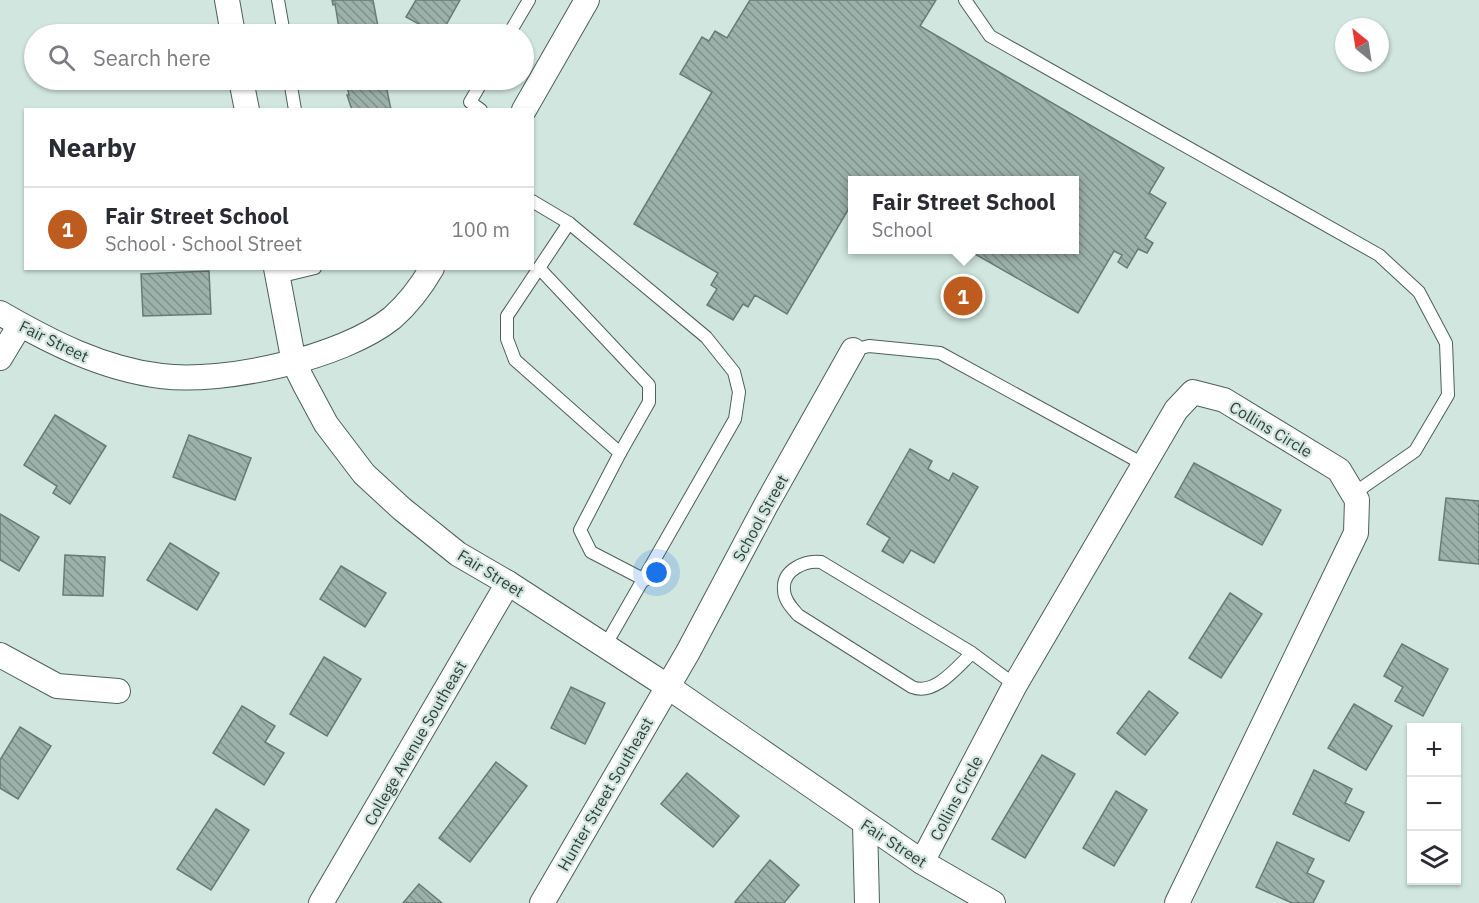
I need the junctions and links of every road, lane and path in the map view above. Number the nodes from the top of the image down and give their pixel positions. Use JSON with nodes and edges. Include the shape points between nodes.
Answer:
{"nodes":[{"id":1,"x":227,"y":0,"type":"edge"},
{"id":2,"x":278,"y":0,"type":"edge"},
{"id":3,"x":528,"y":0,"type":"edge"},
{"id":4,"x":587,"y":0,"type":"edge"},
{"id":5,"x":965,"y":0,"type":"edge"},
{"id":6,"x":231,"y":24,"type":"edge"},
{"id":7,"x":282,"y":24,"type":"edge"},
{"id":8,"x":515,"y":24,"type":"edge"},
{"id":9,"x":243,"y":90,"type":"edge"},
{"id":10,"x":292,"y":90,"type":"edge"},
{"id":11,"x":477,"y":90,"type":"edge"},
{"id":12,"x":247,"y":108,"type":"edge"},
{"id":13,"x":295,"y":108,"type":"edge"},
{"id":14,"x":478,"y":108,"type":"edge"},
{"id":15,"x":525,"y":108,"type":"edge"},
{"id":16,"x":534,"y":202,"type":"edge"},
{"id":17,"x":569,"y":223,"type":"junction"},
{"id":18,"x":539,"y":268,"type":"junction"},
{"id":19,"x":300,"y":270,"type":"edge"},
{"id":20,"x":431,"y":270,"type":"edge"},
{"id":21,"x":277,"y":273,"type":"edge"},
{"id":22,"x":10,"y":319,"type":"edge"},
{"id":23,"x":853,"y":350,"type":"joint"},
{"id":24,"x":0,"y":358,"type":"edge"},
{"id":25,"x":294,"y":363,"type":"junction"},
{"id":26,"x":620,"y":453,"type":"junction"},
{"id":27,"x":1145,"y":465,"type":"junction"},
{"id":28,"x":1353,"y":494,"type":"junction"},
{"id":29,"x":645,"y":580,"type":"junction"},
{"id":30,"x":508,"y":583,"type":"junction"},
{"id":31,"x":605,"y":646,"type":"junction"},
{"id":32,"x":972,"y":653,"type":"junction"},
{"id":33,"x":0,"y":655,"type":"edge"},
{"id":34,"x":1015,"y":685,"type":"junction"},
{"id":35,"x":667,"y":686,"type":"junction"},
{"id":36,"x":118,"y":691,"type":"dead end"},
{"id":37,"x":866,"y":825,"type":"junction"},
{"id":38,"x":922,"y":862,"type":"junction"},
{"id":39,"x":321,"y":903,"type":"edge"},
{"id":40,"x":542,"y":903,"type":"edge"},
{"id":41,"x":867,"y":903,"type":"edge"},
{"id":42,"x":993,"y":903,"type":"edge"},
{"id":43,"x":1177,"y":903,"type":"edge"}],
"edges":[{"from":1,"to":6,"type":"street"},
{"from":2,"to":7,"type":"lane"},
{"from":3,"to":8,"type":"lane"},
{"from":4,"to":15,"type":"street"},
{"from":5,"to":28,"type":"lane","via":[[990,36],[1379,255],[1419,292],[1446,344],[1448,395],[1415,451]]},
{"from":9,"to":12,"type":"street"},
{"from":10,"to":13,"type":"lane"},
{"from":11,"to":14,"type":"lane","via":[[470,102]]},
{"from":16,"to":17,"type":"lane"},
{"from":17,"to":18,"type":"lane"},
{"from":17,"to":29,"type":"lane","via":[[706,337],[734,372],[740,392],[735,419]]},
{"from":18,"to":26,"type":"lane","via":[[649,386],[649,402]]},
{"from":18,"to":26,"type":"lane","via":[[507,316],[507,339],[515,360]]},
{"from":19,"to":21,"type":"lane"},
{"from":20,"to":25,"type":"street","via":[[409,302],[391,319],[358,338]]},
{"from":21,"to":25,"type":"street"},
{"from":22,"to":24,"type":"street"},
{"from":22,"to":25,"type":"street","name":"Fair Street","via":[[96,362],[161,376],[217,377]]},
{"from":23,"to":27,"type":"lane","via":[[869,346],[940,353]]},
{"from":23,"to":35,"type":"street","name":"School Street"},
{"from":25,"to":30,"type":"street","name":"Fair Street","via":[[326,424],[364,474],[458,554]]},
{"from":26,"to":29,"type":"lane","via":[[580,530],[591,552]]},
{"from":27,"to":28,"type":"street","name":"Collins Circle","via":[[1176,410],[1193,392],[1224,400],[1339,470]]},
{"from":27,"to":34,"type":"street","name":"Collins Circle"},
{"from":28,"to":43,"type":"street","name":"Collins Circle","via":[[1357,500],[1356,533]]},
{"from":29,"to":31,"type":"lane"},
{"from":30,"to":31,"type":"street","name":"Fair Street"},
{"from":30,"to":39,"type":"street","name":"College Avenue Southeast"},
{"from":31,"to":35,"type":"street","name":"Fair Street"},
{"from":32,"to":32,"type":"lane","via":[[821,562],[798,565],[787,577],[783,589],[787,602],[798,615],[912,687],[920,690],[934,686]]},
{"from":32,"to":34,"type":"lane"},
{"from":33,"to":36,"type":"street","via":[[57,686]]},
{"from":34,"to":38,"type":"street","name":"Collins Circle"},
{"from":35,"to":37,"type":"street","name":"Fair Street"},
{"from":35,"to":40,"type":"street","name":"Hunter Street Southeast"},
{"from":37,"to":38,"type":"street","name":"Fair Street"},
{"from":37,"to":41,"type":"street"},
{"from":38,"to":42,"type":"street","name":"Fair Street"}]}
